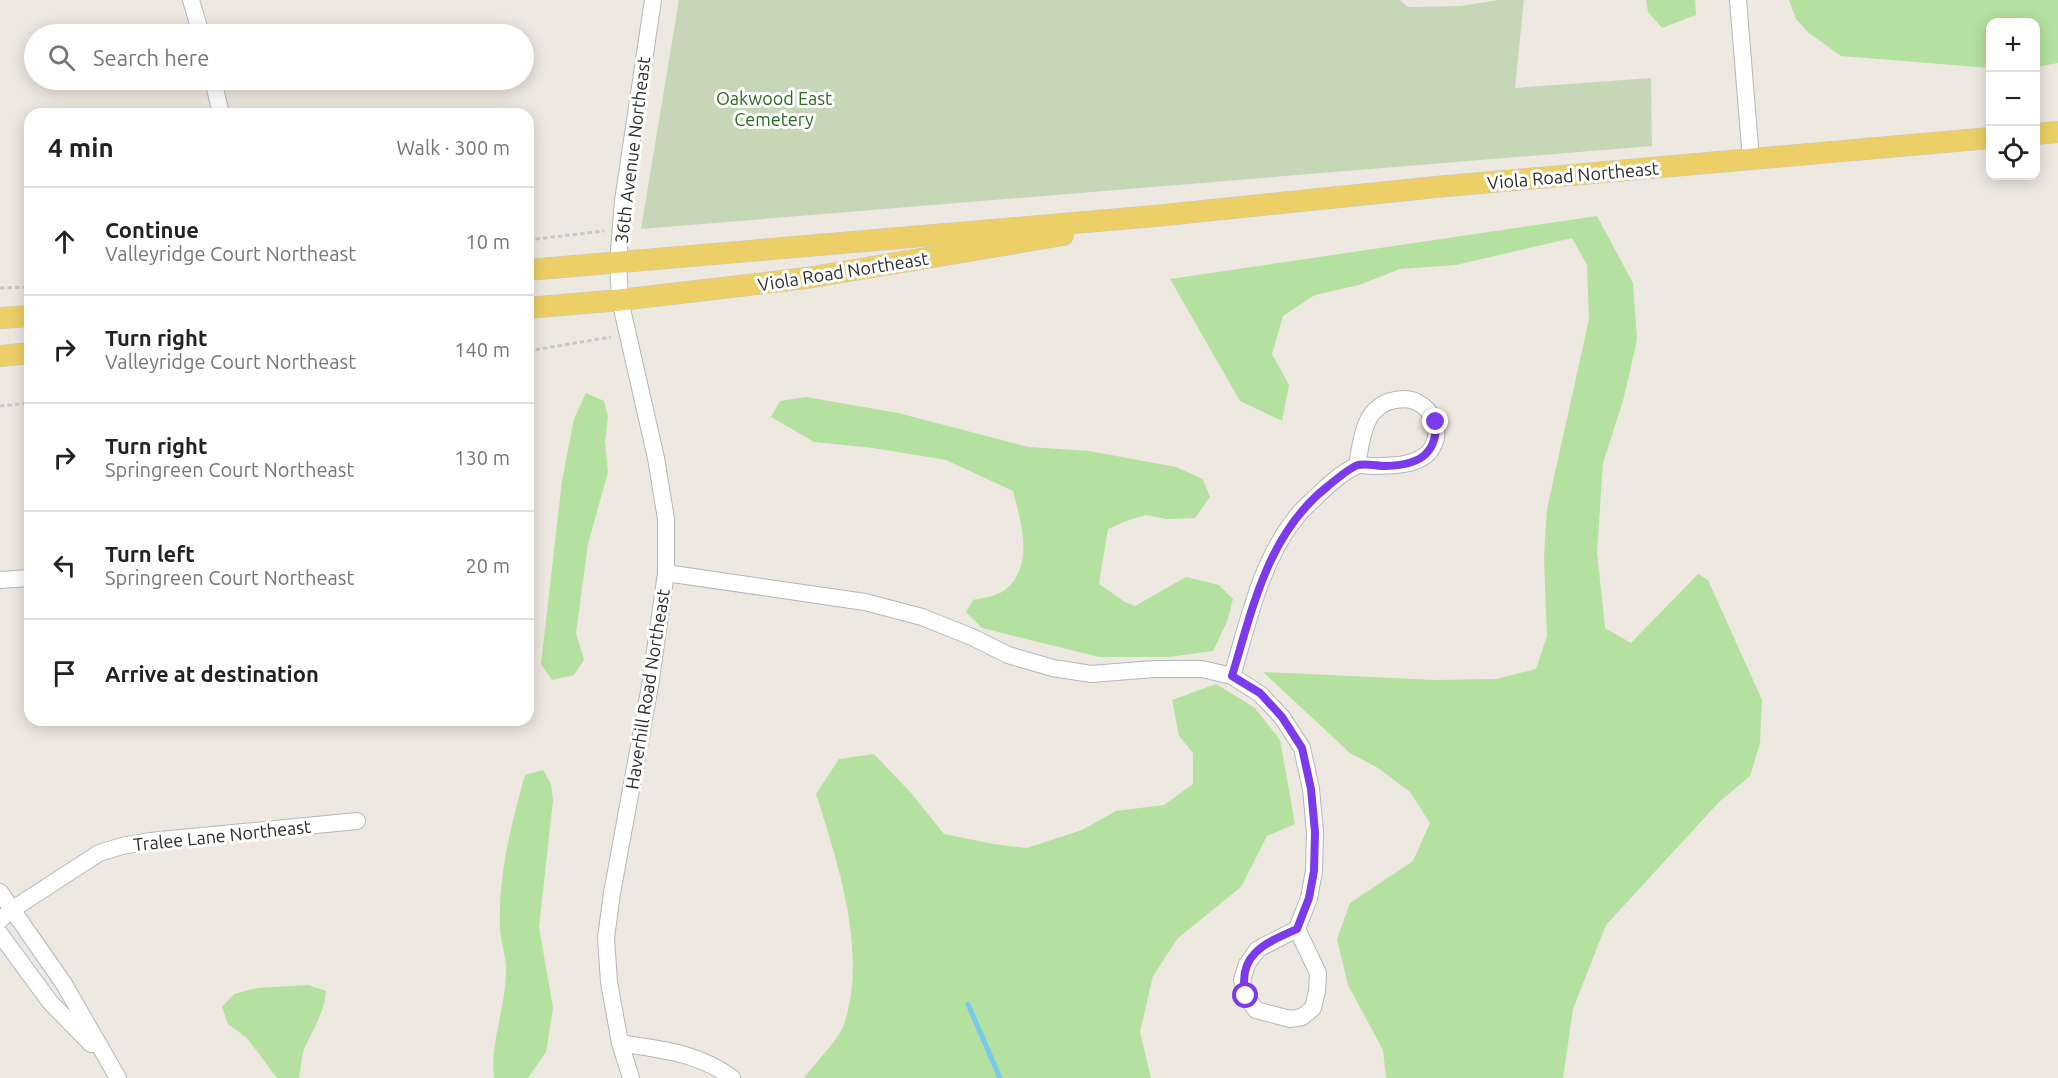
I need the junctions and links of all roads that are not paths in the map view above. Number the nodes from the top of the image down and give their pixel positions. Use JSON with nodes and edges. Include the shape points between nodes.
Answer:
{"nodes":[{"id":1,"x":191,"y":0,"type":"edge"},
{"id":2,"x":653,"y":0,"type":"edge"},
{"id":3,"x":1738,"y":0,"type":"edge"},
{"id":4,"x":198,"y":24,"type":"edge"},
{"id":5,"x":215,"y":90,"type":"edge"},
{"id":6,"x":220,"y":108,"type":"edge"},
{"id":7,"x":2058,"y":132,"type":"edge"},
{"id":8,"x":2040,"y":134,"type":"edge"},
{"id":9,"x":1986,"y":138,"type":"edge"},
{"id":10,"x":1751,"y":159,"type":"junction"},
{"id":11,"x":1155,"y":216,"type":"junction"},
{"id":12,"x":618,"y":262,"type":"junction"},
{"id":13,"x":534,"y":269,"type":"edge"},
{"id":14,"x":620,"y":300,"type":"junction"},
{"id":15,"x":534,"y":307,"type":"edge"},
{"id":16,"x":24,"y":316,"type":"edge"},
{"id":17,"x":0,"y":318,"type":"edge"},
{"id":18,"x":24,"y":354,"type":"edge"},
{"id":19,"x":0,"y":356,"type":"edge"},
{"id":20,"x":1357,"y":465,"type":"junction"},
{"id":21,"x":666,"y":573,"type":"junction"},
{"id":22,"x":24,"y":578,"type":"edge"},
{"id":23,"x":0,"y":580,"type":"edge"},
{"id":24,"x":1232,"y":676,"type":"junction"},
{"id":25,"x":357,"y":821,"type":"dead end"},
{"id":26,"x":0,"y":892,"type":"edge"},
{"id":27,"x":6,"y":914,"type":"edge"},
{"id":28,"x":1297,"y":929,"type":"junction"},
{"id":29,"x":0,"y":934,"type":"edge"},
{"id":30,"x":620,"y":1043,"type":"junction"},
{"id":31,"x":114,"y":1071,"type":"edge"},
{"id":32,"x":630,"y":1078,"type":"edge"},
{"id":33,"x":732,"y":1078,"type":"edge"}],
"edges":[{"from":1,"to":4,"type":"street"},
{"from":2,"to":12,"type":"street","name":"36th Avenue Northeast"},
{"from":3,"to":10,"type":"street"},
{"from":5,"to":6,"type":"street"},
{"from":7,"to":8,"type":"main road"},
{"from":9,"to":10,"type":"main road","name":"Viola Road Northeast"},
{"from":10,"to":11,"type":"main road","name":"Viola Road Northeast"},
{"from":11,"to":12,"type":"main road","name":"Viola Road Northeast"},
{"from":11,"to":14,"type":"main road","name":"Viola Road Northeast","via":[[807,278]]},
{"from":12,"to":13,"type":"main road","name":"Viola Road Northeast"},
{"from":12,"to":14,"type":"street","name":"36th Avenue Northeast"},
{"from":14,"to":15,"type":"main road","name":"Viola Road Northeast"},
{"from":14,"to":21,"type":"street","name":"Haverhill Road Northeast","via":[[658,468],[666,519]]},
{"from":16,"to":17,"type":"main road"},
{"from":18,"to":19,"type":"main road"},
{"from":20,"to":20,"type":"street","via":[[1405,464],[1421,458],[1432,448],[1436,435],[1436,422],[1429,411],[1416,401],[1402,399],[1376,407],[1363,436]]},
{"from":20,"to":24,"type":"street","via":[[1326,487],[1294,519],[1274,550],[1257,591]]},
{"from":21,"to":24,"type":"street","via":[[865,602],[922,617],[1008,655],[1053,668],[1091,674],[1202,669]]},
{"from":21,"to":30,"type":"street","name":"Haverhill Road Northeast","via":[[606,938]]},
{"from":22,"to":23,"type":"street"},
{"from":24,"to":28,"type":"street","via":[[1260,693],[1302,748],[1311,789],[1315,861],[1309,898]]},
{"from":25,"to":27,"type":"street","name":"Tralee Lane Northeast","via":[[123,846],[99,853]]},
{"from":26,"to":27,"type":"street"},
{"from":27,"to":31,"type":"street","via":[[64,984]]},
{"from":28,"to":28,"type":"street","via":[[1258,949],[1248,964],[1242,980],[1246,996],[1256,1010],[1290,1019],[1302,1017],[1313,1008],[1318,973]]},
{"from":29,"to":31,"type":"street","via":[[50,1002]]},
{"from":30,"to":32,"type":"street","name":"Haverhill Road Northeast"},
{"from":30,"to":33,"type":"street","via":[[688,1054]]}]}
